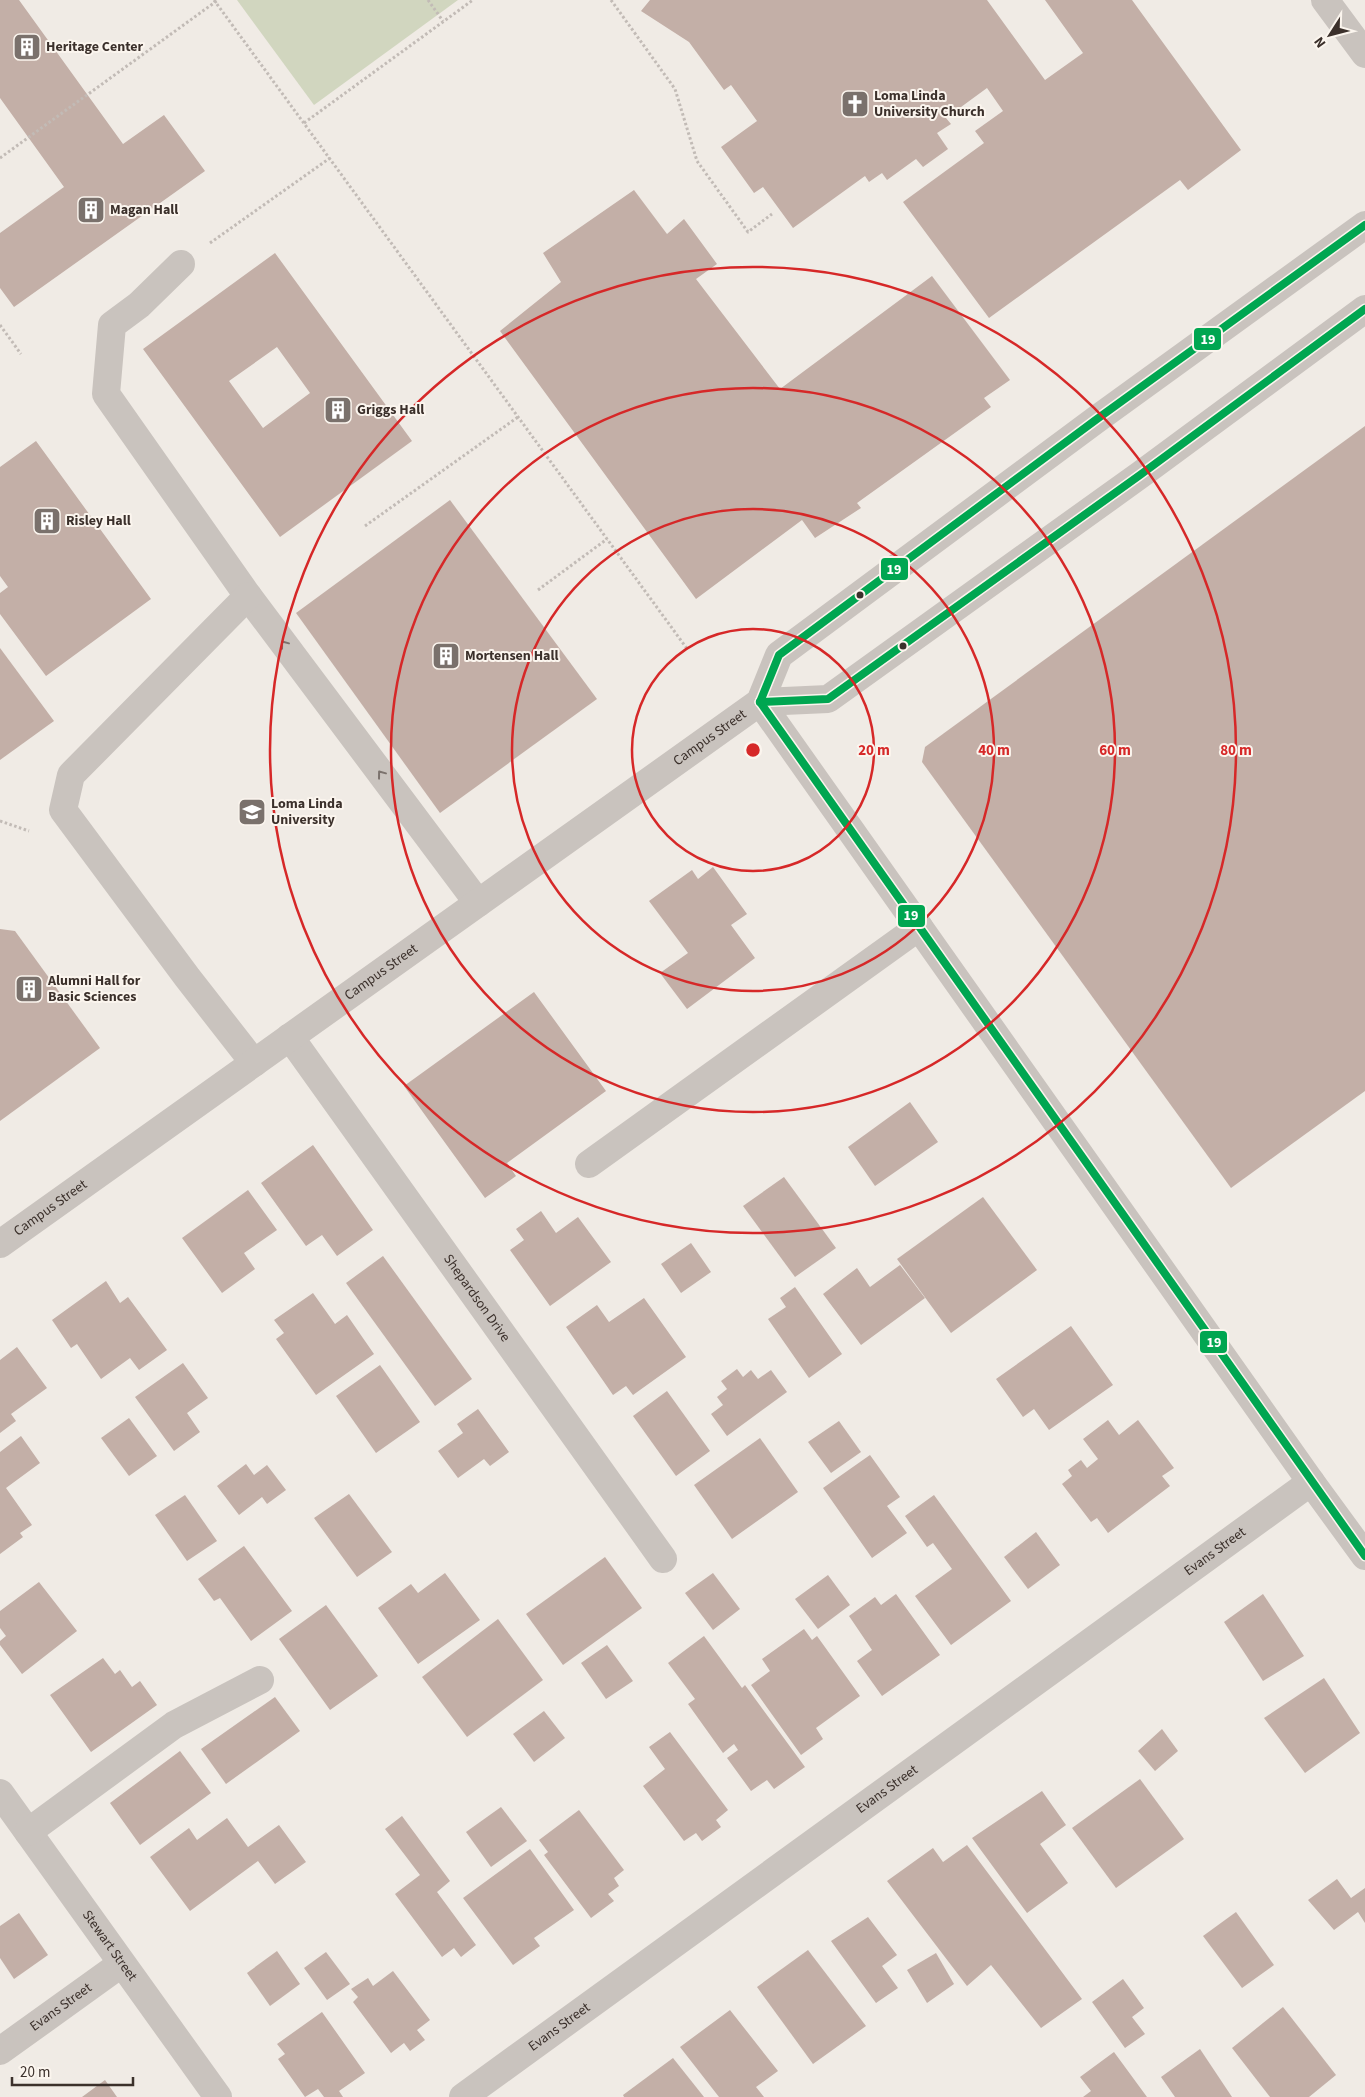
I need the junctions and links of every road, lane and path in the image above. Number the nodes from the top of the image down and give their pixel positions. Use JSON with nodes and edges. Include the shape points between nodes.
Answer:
{"nodes":[{"id":1,"x":428,"y":0,"type":"edge"},
{"id":2,"x":473,"y":0,"type":"edge"},
{"id":3,"x":611,"y":0,"type":"edge"},
{"id":4,"x":1325,"y":0,"type":"edge"},
{"id":5,"x":216,"y":1,"type":"edge"},
{"id":6,"x":444,"y":21,"type":"junction"},
{"id":7,"x":1365,"y":54,"type":"edge"},
{"id":8,"x":304,"y":123,"type":"junction"},
{"id":9,"x":0,"y":158,"type":"edge"},
{"id":10,"x":330,"y":158,"type":"junction"},
{"id":11,"x":772,"y":214,"type":"dead end"},
{"id":12,"x":1365,"y":225,"type":"edge"},
{"id":13,"x":180,"y":264,"type":"joint"},
{"id":14,"x":1365,"y":309,"type":"edge"},
{"id":15,"x":0,"y":325,"type":"edge"},
{"id":16,"x":21,"y":354,"type":"dead end"},
{"id":17,"x":518,"y":417,"type":"junction"},
{"id":18,"x":365,"y":526,"type":"dead end"},
{"id":19,"x":607,"y":539,"type":"junction"},
{"id":20,"x":538,"y":590,"type":"dead end"},
{"id":21,"x":248,"y":596,"type":"junction"},
{"id":22,"x":688,"y":650,"type":"dead end"},
{"id":23,"x":760,"y":702,"type":"junction"},
{"id":24,"x":0,"y":821,"type":"edge"},
{"id":25,"x":29,"y":831,"type":"dead end"},
{"id":26,"x":478,"y":903,"type":"junction"},
{"id":27,"x":919,"y":928,"type":"junction"},
{"id":28,"x":290,"y":1037,"type":"junction"},
{"id":29,"x":254,"y":1062,"type":"junction"},
{"id":30,"x":589,"y":1164,"type":"dead end"},
{"id":31,"x":0,"y":1244,"type":"edge"},
{"id":32,"x":1311,"y":1482,"type":"junction"},
{"id":33,"x":1365,"y":1556,"type":"edge"},
{"id":34,"x":663,"y":1559,"type":"dead end"},
{"id":35,"x":260,"y":1680,"type":"dead end"},
{"id":36,"x":0,"y":1793,"type":"edge"},
{"id":37,"x":28,"y":1832,"type":"junction"},
{"id":38,"x":121,"y":1964,"type":"junction"},
{"id":39,"x":0,"y":2051,"type":"edge"},
{"id":40,"x":218,"y":2097,"type":"edge"},
{"id":41,"x":464,"y":2097,"type":"edge"}],
"edges":[{"from":1,"to":6,"type":"path"},
{"from":2,"to":6,"type":"path"},
{"from":3,"to":11,"type":"path","via":[[675,89],[697,161],[748,232]]},
{"from":4,"to":7,"type":"street"},
{"from":5,"to":8,"type":"path"},
{"from":5,"to":9,"type":"path"},
{"from":6,"to":8,"type":"path"},
{"from":8,"to":10,"type":"path"},
{"from":10,"to":13,"type":"path"},
{"from":10,"to":17,"type":"path"},
{"from":12,"to":23,"type":"street","name":"Campus Street","via":[[779,655]]},
{"from":13,"to":21,"type":"street","via":[[139,305],[112,325],[106,394]]},
{"from":14,"to":23,"type":"street","name":"Campus Street","via":[[828,699]]},
{"from":15,"to":16,"type":"path"},
{"from":17,"to":18,"type":"path"},
{"from":17,"to":19,"type":"path"},
{"from":19,"to":20,"type":"path"},
{"from":19,"to":22,"type":"path"},
{"from":26,"to":21,"type":"street","one_way":true},
{"from":21,"to":29,"type":"street","via":[[71,775],[63,810],[186,977]]},
{"from":23,"to":26,"type":"street","name":"Campus Street"},
{"from":23,"to":27,"type":"street"},
{"from":24,"to":25,"type":"path"},
{"from":26,"to":28,"type":"street","name":"Campus Street"},
{"from":27,"to":30,"type":"street"},
{"from":27,"to":32,"type":"street"},
{"from":28,"to":29,"type":"street","name":"Campus Street"},
{"from":28,"to":34,"type":"street","name":"Shepardson Drive"},
{"from":29,"to":31,"type":"street","name":"Campus Street"},
{"from":32,"to":33,"type":"street"},
{"from":32,"to":41,"type":"street","name":"Evans Street"},
{"from":35,"to":37,"type":"street","via":[[174,1725]]},
{"from":36,"to":37,"type":"street","name":"Stewart Street"},
{"from":37,"to":38,"type":"street","name":"Stewart Street"},
{"from":38,"to":39,"type":"street","name":"Evans Street"},
{"from":38,"to":40,"type":"street","name":"Stewart Street"}]}
